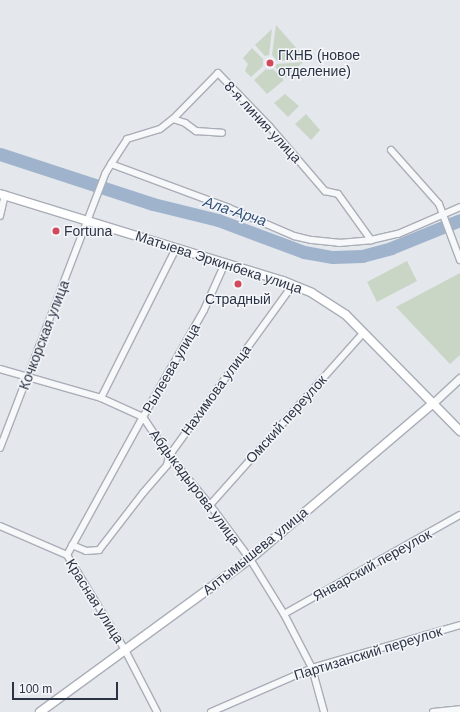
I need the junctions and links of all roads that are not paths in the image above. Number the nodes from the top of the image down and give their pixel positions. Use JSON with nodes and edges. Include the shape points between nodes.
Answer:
{"nodes":[{"id":1,"x":173,"y":119,"type":"junction"},
{"id":2,"x":222,"y":133,"type":"dead end"},
{"id":3,"x":391,"y":150,"type":"dead end"},
{"id":4,"x":112,"y":164,"type":"junction"},
{"id":5,"x":3,"y":195,"type":"edge"},
{"id":6,"x":96,"y":198,"type":"joint"},
{"id":7,"x":460,"y":207,"type":"edge"},
{"id":8,"x":443,"y":215,"type":"junction"},
{"id":9,"x":0,"y":216,"type":"edge"},
{"id":10,"x":88,"y":221,"type":"junction"},
{"id":11,"x":371,"y":240,"type":"junction"},
{"id":12,"x":176,"y":248,"type":"junction"},
{"id":13,"x":460,"y":260,"type":"edge"},
{"id":14,"x":225,"y":263,"type":"junction"},
{"id":15,"x":293,"y":285,"type":"junction"},
{"id":16,"x":363,"y":333,"type":"junction"},
{"id":17,"x":0,"y":369,"type":"edge"},
{"id":18,"x":29,"y":376,"type":"junction"},
{"id":19,"x":460,"y":378,"type":"edge"},
{"id":20,"x":101,"y":398,"type":"junction"},
{"id":21,"x":433,"y":402,"type":"junction"},
{"id":22,"x":143,"y":417,"type":"junction"},
{"id":23,"x":460,"y":432,"type":"edge"},
{"id":24,"x":0,"y":448,"type":"edge"},
{"id":25,"x":169,"y":456,"type":"junction"},
{"id":26,"x":210,"y":505,"type":"junction"},
{"id":27,"x":460,"y":515,"type":"edge"},
{"id":28,"x":0,"y":526,"type":"edge"},
{"id":29,"x":72,"y":545,"type":"junction"},
{"id":30,"x":67,"y":555,"type":"junction"},
{"id":31,"x":250,"y":559,"type":"junction"},
{"id":32,"x":284,"y":614,"type":"junction"},
{"id":33,"x":460,"y":625,"type":"edge"},
{"id":34,"x":125,"y":650,"type":"junction"},
{"id":35,"x":312,"y":668,"type":"junction"},
{"id":36,"x":460,"y":709,"type":"edge"},
{"id":37,"x":40,"y":712,"type":"edge"},
{"id":38,"x":157,"y":712,"type":"edge"},
{"id":39,"x":211,"y":712,"type":"edge"},
{"id":40,"x":324,"y":712,"type":"edge"},
{"id":41,"x":433,"y":712,"type":"edge"}],
"edges":[{"from":1,"to":2,"type":"street","via":[[185,123],[196,131]]},
{"from":1,"to":4,"type":"street","name":"8-я линия улица","via":[[160,129],[127,139]]},
{"from":1,"to":11,"type":"street","name":"8-я линия улица","via":[[218,73],[269,126],[325,191],[338,194]]},
{"from":3,"to":8,"type":"street","via":[[439,204]]},
{"from":4,"to":6,"type":"street","name":"8-я линия улица","via":[[105,174]]},
{"from":4,"to":11,"type":"street","via":[[229,208],[294,236],[339,243]]},
{"from":5,"to":9,"type":"street"},
{"from":5,"to":10,"type":"main road","name":"Матыева Эркинбека улица"},
{"from":6,"to":10,"type":"street","name":"Кочкорская улица"},
{"from":7,"to":8,"type":"street"},
{"from":8,"to":11,"type":"street","via":[[398,234]]},
{"from":8,"to":13,"type":"street"},
{"from":10,"to":12,"type":"main road","name":"Матыева Эркинбека улица"},
{"from":10,"to":18,"type":"street","name":"Кочкорская улица"},
{"from":12,"to":14,"type":"main road","name":"Матыева Эркинбека улица"},
{"from":12,"to":20,"type":"street"},
{"from":14,"to":15,"type":"main road","name":"Матыева Эркинбека улица"},
{"from":14,"to":22,"type":"street","name":"Рылеева улица","via":[[204,310]]},
{"from":15,"to":16,"type":"main road","name":"Матыева Эркинбека улица","via":[[334,306]]},
{"from":15,"to":25,"type":"street","name":"Нахимова улица"},
{"from":16,"to":21,"type":"main road","name":"Матыева Эркинбека улица"},
{"from":16,"to":26,"type":"street","name":"Омский переулок"},
{"from":17,"to":18,"type":"street","name":"Абдыкадырова улица"},
{"from":18,"to":20,"type":"street","name":"Абдыкадырова улица"},
{"from":18,"to":24,"type":"street","name":"Кочкорская улица"},
{"from":19,"to":21,"type":"street","name":"Алтымышева улица"},
{"from":20,"to":22,"type":"street","name":"Абдыкадырова улица"},
{"from":21,"to":23,"type":"main road","name":"Матыева Эркинбека улица"},
{"from":21,"to":31,"type":"main road","name":"Алтымышева улица"},
{"from":22,"to":25,"type":"street","name":"Абдыкадырова улица"},
{"from":22,"to":29,"type":"street","name":"Рылеева улица"},
{"from":25,"to":26,"type":"street","name":"Абдыкадырова улица"},
{"from":25,"to":29,"type":"street","name":"Нахимова улица","via":[[167,465],[99,550],[86,551]]},
{"from":26,"to":31,"type":"street","name":"Абдыкадырова улица"},
{"from":27,"to":32,"type":"street","name":"Январский переулок"},
{"from":28,"to":30,"type":"street","name":"Красная улица"},
{"from":29,"to":30,"type":"street","name":"Рылеева улица"},
{"from":30,"to":34,"type":"street","name":"Красная улица"},
{"from":31,"to":32,"type":"street","name":"Абдыкадырова улица"},
{"from":31,"to":34,"type":"main road","name":"Алтымышева улица"},
{"from":32,"to":35,"type":"street","name":"Абдыкадырова улица"},
{"from":33,"to":35,"type":"street","name":"Партизанский переулок"},
{"from":34,"to":37,"type":"main road","name":"Алтымышева улица"},
{"from":34,"to":38,"type":"street","name":"Красная улица"},
{"from":35,"to":39,"type":"street","name":"Партизанский переулок"},
{"from":35,"to":40,"type":"street","name":"Абдыкадырова улица"},
{"from":36,"to":41,"type":"street"}]}
